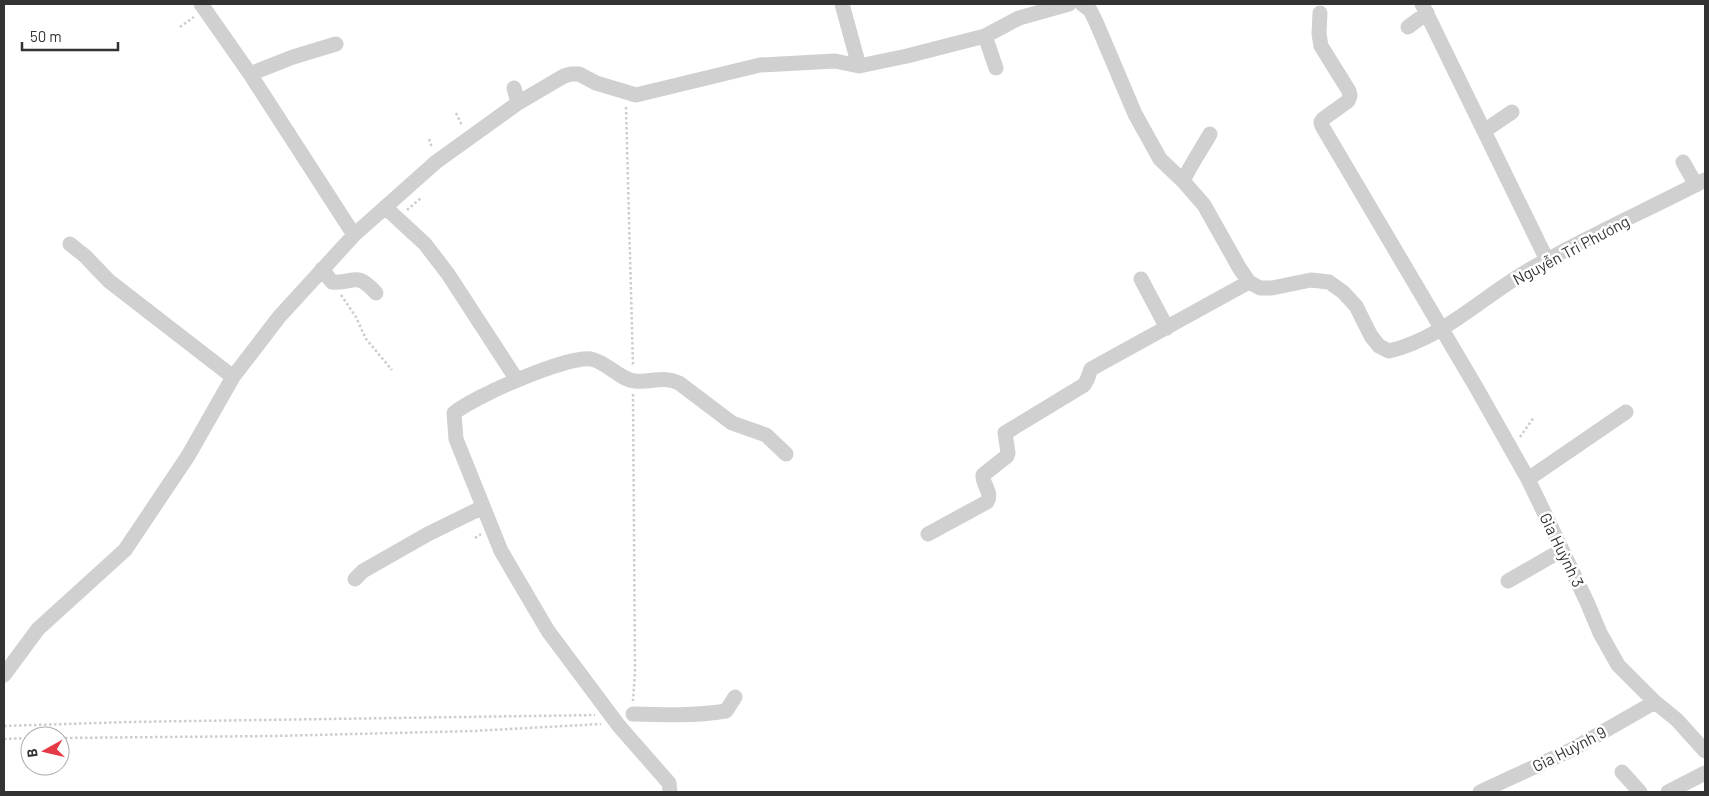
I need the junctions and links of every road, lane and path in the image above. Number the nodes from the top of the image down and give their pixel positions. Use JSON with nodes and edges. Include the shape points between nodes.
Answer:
{"nodes":[{"id":1,"x":201,"y":4,"type":"edge"},
{"id":2,"x":842,"y":4,"type":"edge"},
{"id":3,"x":1069,"y":4,"type":"edge"},
{"id":4,"x":1082,"y":4,"type":"edge"},
{"id":5,"x":1425,"y":8,"type":"edge"},
{"id":6,"x":1320,"y":13,"type":"dead end"},
{"id":7,"x":1408,"y":26,"type":"dead end"},
{"id":8,"x":985,"y":36,"type":"junction"},
{"id":9,"x":336,"y":44,"type":"dead end"},
{"id":10,"x":858,"y":66,"type":"junction"},
{"id":11,"x":996,"y":68,"type":"dead end"},
{"id":12,"x":250,"y":74,"type":"junction"},
{"id":13,"x":514,"y":88,"type":"dead end"},
{"id":14,"x":626,"y":93,"type":"junction"},
{"id":15,"x":518,"y":103,"type":"junction"},
{"id":16,"x":1512,"y":112,"type":"dead end"},
{"id":17,"x":1484,"y":131,"type":"junction"},
{"id":18,"x":1210,"y":134,"type":"dead end"},
{"id":19,"x":1683,"y":162,"type":"dead end"},
{"id":20,"x":1184,"y":181,"type":"junction"},
{"id":21,"x":1701,"y":183,"type":"edge"},
{"id":22,"x":421,"y":198,"type":"dead end"},
{"id":23,"x":390,"y":213,"type":"junction"},
{"id":24,"x":354,"y":235,"type":"junction"},
{"id":25,"x":70,"y":244,"type":"dead end"},
{"id":26,"x":1547,"y":260,"type":"junction"},
{"id":27,"x":322,"y":269,"type":"junction"},
{"id":28,"x":1141,"y":279,"type":"dead end"},
{"id":29,"x":332,"y":282,"type":"junction"},
{"id":30,"x":1249,"y":282,"type":"junction"},
{"id":31,"x":376,"y":294,"type":"dead end"},
{"id":32,"x":1166,"y":328,"type":"junction"},
{"id":33,"x":1442,"y":330,"type":"junction"},
{"id":34,"x":392,"y":370,"type":"dead end"},
{"id":35,"x":233,"y":376,"type":"junction"},
{"id":36,"x":516,"y":380,"type":"junction"},
{"id":37,"x":641,"y":381,"type":"junction"},
{"id":38,"x":1626,"y":412,"type":"dead end"},
{"id":39,"x":1534,"y":418,"type":"dead end"},
{"id":40,"x":1508,"y":443,"type":"junction"},
{"id":41,"x":786,"y":454,"type":"dead end"},
{"id":42,"x":1528,"y":479,"type":"junction"},
{"id":43,"x":483,"y":507,"type":"junction"},
{"id":44,"x":928,"y":534,"type":"dead end"},
{"id":45,"x":1562,"y":550,"type":"junction"},
{"id":46,"x":355,"y":579,"type":"dead end"},
{"id":47,"x":1508,"y":581,"type":"dead end"},
{"id":48,"x":4,"y":675,"type":"edge"},
{"id":49,"x":735,"y":697,"type":"dead end"},
{"id":50,"x":1655,"y":702,"type":"junction"},
{"id":51,"x":633,"y":714,"type":"joint"},
{"id":52,"x":616,"y":721,"type":"junction"},
{"id":53,"x":4,"y":726,"type":"edge"},
{"id":54,"x":20,"y":738,"type":"edge"},
{"id":55,"x":70,"y":738,"type":"edge"},
{"id":56,"x":4,"y":739,"type":"edge"},
{"id":57,"x":1705,"y":751,"type":"edge"},
{"id":58,"x":1622,"y":772,"type":"dead end"},
{"id":59,"x":1705,"y":773,"type":"edge"},
{"id":60,"x":1504,"y":787,"type":"edge"},
{"id":61,"x":670,"y":792,"type":"edge"},
{"id":62,"x":1480,"y":792,"type":"edge"},
{"id":63,"x":1640,"y":792,"type":"edge"},
{"id":64,"x":1668,"y":792,"type":"edge"}],
"edges":[{"from":1,"to":12,"type":"street"},
{"from":2,"to":10,"type":"street"},
{"from":3,"to":8,"type":"street","via":[[1019,18]]},
{"from":4,"to":20,"type":"street","via":[[1090,10],[1135,114],[1160,159]]},
{"from":5,"to":7,"type":"street"},
{"from":5,"to":17,"type":"street"},
{"from":6,"to":33,"type":"street","name":"Gia Huỳnh 3","via":[[1321,46],[1350,92],[1348,101],[1323,119],[1322,126]]},
{"from":8,"to":10,"type":"street"},
{"from":8,"to":11,"type":"street"},
{"from":9,"to":12,"type":"street"},
{"from":10,"to":14,"type":"street","via":[[835,61],[760,65],[636,95]]},
{"from":12,"to":24,"type":"street"},
{"from":13,"to":15,"type":"street"},
{"from":14,"to":15,"type":"street","via":[[579,74],[571,74]]},
{"from":14,"to":37,"type":"path"},
{"from":15,"to":23,"type":"street","via":[[436,162]]},
{"from":16,"to":17,"type":"street"},
{"from":17,"to":26,"type":"street"},
{"from":18,"to":20,"type":"street","via":[[1191,163]]},
{"from":19,"to":21,"type":"street"},
{"from":20,"to":30,"type":"street","via":[[1204,205]]},
{"from":21,"to":26,"type":"street","name":"Nguyễn Tri Phương"},
{"from":22,"to":23,"type":"path"},
{"from":23,"to":24,"type":"street"},
{"from":23,"to":36,"type":"street","via":[[425,244],[448,274]]},
{"from":24,"to":27,"type":"street"},
{"from":25,"to":35,"type":"street","via":[[109,281]]},
{"from":26,"to":33,"type":"street","name":"Nguyễn Tri Phương"},
{"from":27,"to":29,"type":"street"},
{"from":27,"to":35,"type":"street"},
{"from":28,"to":32,"type":"street"},
{"from":29,"to":31,"type":"street","via":[[360,280]]},
{"from":29,"to":34,"type":"path","via":[[366,339]]},
{"from":30,"to":32,"type":"street"},
{"from":30,"to":33,"type":"street","name":"Nguyễn Tri Phương","via":[[1260,288],[1311,280],[1329,282],[1356,306],[1371,336],[1389,352]]},
{"from":32,"to":44,"type":"street","via":[[1091,369],[1084,385],[1005,434],[1007,456],[983,475],[990,498],[987,502]]},
{"from":33,"to":40,"type":"street","name":"Gia Huỳnh 3"},
{"from":35,"to":48,"type":"street","via":[[188,456],[125,550],[38,629]]},
{"from":36,"to":37,"type":"street","via":[[576,360],[589,359]]},
{"from":36,"to":43,"type":"street","via":[[454,413],[456,439]]},
{"from":37,"to":41,"type":"street","via":[[670,379],[679,383],[732,423],[766,435]]},
{"from":37,"to":51,"type":"path"},
{"from":38,"to":42,"type":"street"},
{"from":39,"to":40,"type":"path","via":[[1520,437]]},
{"from":40,"to":42,"type":"street","name":"Gia Huỳnh 3"},
{"from":42,"to":45,"type":"street","name":"Gia Huỳnh 3"},
{"from":43,"to":46,"type":"street","via":[[428,534],[363,571]]},
{"from":43,"to":52,"type":"street","via":[[501,551],[548,631]]},
{"from":45,"to":47,"type":"street"},
{"from":45,"to":50,"type":"street","name":"Gia Huỳnh 3","via":[[1618,665]]},
{"from":49,"to":51,"type":"street","via":[[726,711],[680,715]]},
{"from":50,"to":57,"type":"street","name":"Gia Huỳnh 3","via":[[1677,720]]},
{"from":50,"to":60,"type":"street","name":"Gia Huỳnh 9"},
{"from":52,"to":53,"type":"path","via":[[127,722]]},
{"from":52,"to":55,"type":"path","via":[[473,731]]},
{"from":52,"to":61,"type":"street","via":[[668,783]]},
{"from":54,"to":56,"type":"path"},
{"from":58,"to":63,"type":"street"},
{"from":59,"to":64,"type":"street"},
{"from":60,"to":62,"type":"street","name":"Gia Huỳnh 9"}]}
